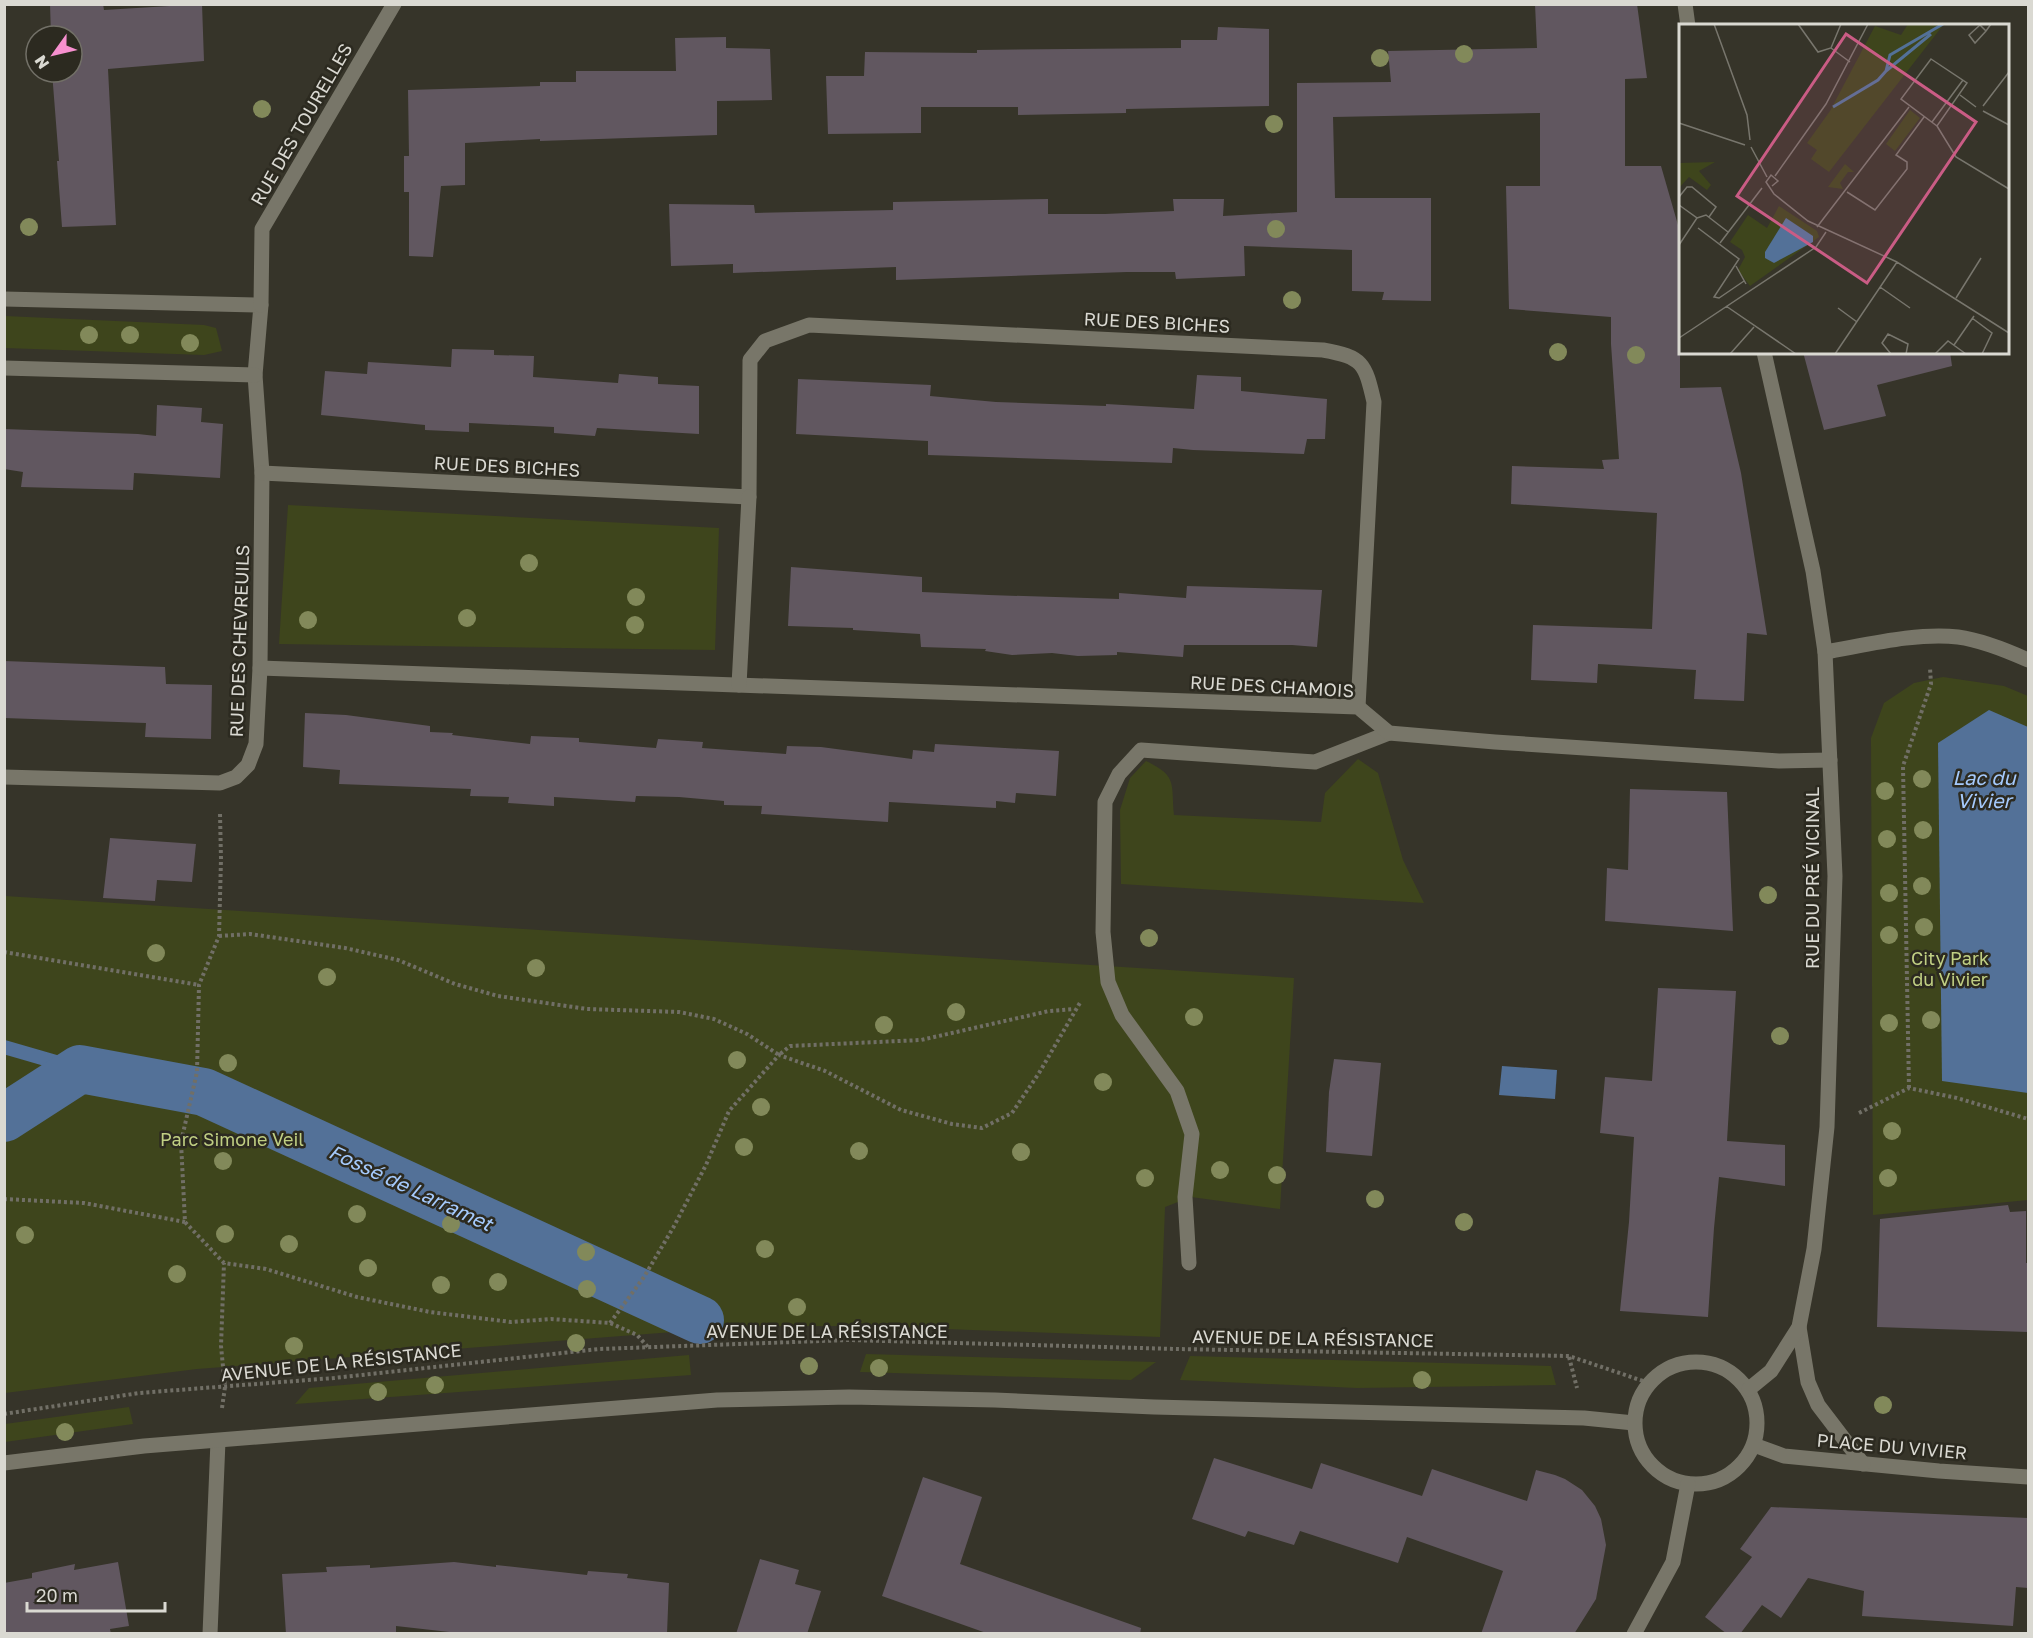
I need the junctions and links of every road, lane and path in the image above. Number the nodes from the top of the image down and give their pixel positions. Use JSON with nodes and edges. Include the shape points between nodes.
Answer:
{"nodes":[{"id":1,"x":394,"y":4,"type":"edge"},
{"id":2,"x":1685,"y":4,"type":"edge"},
{"id":3,"x":1688,"y":24,"type":"edge"},
{"id":4,"x":4,"y":299,"type":"edge"},
{"id":5,"x":261,"y":305,"type":"junction"},
{"id":6,"x":1764,"y":354,"type":"edge"},
{"id":7,"x":4,"y":368,"type":"edge"},
{"id":8,"x":255,"y":375,"type":"junction"},
{"id":9,"x":262,"y":473,"type":"junction"},
{"id":10,"x":749,"y":497,"type":"junction"},
{"id":11,"x":1929,"y":636,"type":"junction"},
{"id":12,"x":1825,"y":652,"type":"junction"},
{"id":13,"x":2028,"y":660,"type":"edge"},
{"id":14,"x":260,"y":668,"type":"junction"},
{"id":15,"x":739,"y":685,"type":"junction"},
{"id":16,"x":1358,"y":707,"type":"junction"},
{"id":17,"x":1389,"y":733,"type":"junction"},
{"id":18,"x":1830,"y":760,"type":"junction"},
{"id":19,"x":4,"y":777,"type":"edge"},
{"id":20,"x":220,"y":783,"type":"junction"},
{"id":21,"x":219,"y":936,"type":"junction"},
{"id":22,"x":4,"y":952,"type":"edge"},
{"id":23,"x":1108,"y":982,"type":"junction"},
{"id":24,"x":199,"y":985,"type":"junction"},
{"id":25,"x":1074,"y":1009,"type":"junction"},
{"id":26,"x":779,"y":1055,"type":"junction"},
{"id":27,"x":1909,"y":1088,"type":"junction"},
{"id":28,"x":2028,"y":1119,"type":"edge"},
{"id":29,"x":1827,"y":1127,"type":"junction"},
{"id":30,"x":4,"y":1199,"type":"edge"},
{"id":31,"x":184,"y":1221,"type":"junction"},
{"id":32,"x":224,"y":1263,"type":"junction"},
{"id":33,"x":1189,"y":1263,"type":"dead end"},
{"id":34,"x":609,"y":1323,"type":"junction"},
{"id":35,"x":1799,"y":1327,"type":"junction"},
{"id":36,"x":648,"y":1347,"type":"junction"},
{"id":37,"x":1649,"y":1383,"type":"junction"},
{"id":38,"x":225,"y":1387,"type":"junction"},
{"id":39,"x":1749,"y":1389,"type":"junction"},
{"id":40,"x":4,"y":1414,"type":"edge"},
{"id":41,"x":1634,"y":1423,"type":"junction"},
{"id":42,"x":218,"y":1441,"type":"junction"},
{"id":43,"x":1754,"y":1445,"type":"junction"},
{"id":44,"x":4,"y":1463,"type":"edge"},
{"id":45,"x":1863,"y":1464,"type":"junction"},
{"id":46,"x":2028,"y":1477,"type":"edge"},
{"id":47,"x":1688,"y":1484,"type":"junction"},
{"id":48,"x":210,"y":1634,"type":"edge"},
{"id":49,"x":1634,"y":1634,"type":"edge"}],
"edges":[{"from":1,"to":5,"type":"street","name":"RUE DES TOURELLES","via":[[262,229]]},
{"from":2,"to":3,"type":"street"},
{"from":4,"to":5,"type":"street"},
{"from":5,"to":8,"type":"street","name":"RUE DES CHEVREUILS"},
{"from":6,"to":12,"type":"street","name":"RUE DU PRÉ VICINAL","via":[[1813,571]]},
{"from":7,"to":8,"type":"street"},
{"from":8,"to":9,"type":"street","name":"RUE DES CHEVREUILS"},
{"from":9,"to":10,"type":"street","name":"RUE DES BICHES"},
{"from":9,"to":14,"type":"street","name":"RUE DES CHEVREUILS"},
{"from":10,"to":15,"type":"street","name":"RUE DES BICHES"},
{"from":10,"to":16,"type":"street","name":"RUE DES BICHES","via":[[750,360],[765,341],[809,325],[1323,350],[1349,355],[1367,372],[1374,402]]},
{"from":11,"to":12,"type":"street"},
{"from":11,"to":13,"type":"street","via":[[1959,638]]},
{"from":11,"to":27,"type":"path","via":[[1931,684],[1903,766]]},
{"from":12,"to":18,"type":"street","name":"RUE DU PRÉ VICINAL"},
{"from":14,"to":15,"type":"street","name":"RUE DES CHAMOIS"},
{"from":14,"to":20,"type":"street","name":"RUE DES CHEVREUILS","via":[[256,744],[248,765],[236,777]]},
{"from":15,"to":16,"type":"street","name":"RUE DES CHAMOIS"},
{"from":16,"to":17,"type":"street","name":"RUE DES CHAMOIS"},
{"from":17,"to":18,"type":"street","via":[[1779,761]]},
{"from":17,"to":23,"type":"street","via":[[1315,762],[1141,750],[1119,774],[1105,802],[1103,932]]},
{"from":18,"to":29,"type":"street","name":"RUE DU PRÉ VICINAL","via":[[1835,876]]},
{"from":19,"to":20,"type":"street"},
{"from":20,"to":21,"type":"path"},
{"from":21,"to":24,"type":"path"},
{"from":21,"to":26,"type":"path","via":[[250,934],[345,948],[398,960],[455,984],[498,996],[587,1008],[679,1012],[714,1019]]},
{"from":22,"to":24,"type":"path"},
{"from":23,"to":25,"type":"path","via":[[1085,995]]},
{"from":23,"to":33,"type":"street","via":[[1122,1015],[1177,1091],[1192,1134],[1185,1197]]},
{"from":24,"to":31,"type":"path","via":[[197,1072],[181,1142]]},
{"from":25,"to":26,"type":"path","via":[[1049,1011],[921,1040],[790,1046]]},
{"from":25,"to":26,"type":"path","via":[[1012,1113],[982,1128],[902,1110],[825,1071]]},
{"from":26,"to":34,"type":"path","via":[[729,1110],[673,1228],[644,1277]]},
{"from":27,"to":28,"type":"path"},
{"from":27,"to":29,"type":"path"},
{"from":29,"to":35,"type":"street","name":"RUE DU PRÉ VICINAL","via":[[1814,1249]]},
{"from":30,"to":31,"type":"path","via":[[84,1203]]},
{"from":31,"to":32,"type":"path"},
{"from":32,"to":34,"type":"path","via":[[266,1269],[357,1297],[430,1312],[511,1322],[550,1319]]},
{"from":32,"to":38,"type":"path","via":[[221,1346]]},
{"from":34,"to":36,"type":"path","via":[[637,1335]]},
{"from":35,"to":39,"type":"street","name":"RUE DU PRÉ VICINAL","via":[[1770,1371]]},
{"from":35,"to":45,"type":"street","via":[[1808,1382],[1818,1405]]},
{"from":36,"to":37,"type":"path","name":"AVENUE DE LA RÉSISTANCE","via":[[849,1340],[1569,1356]]},
{"from":36,"to":38,"type":"path","name":"AVENUE DE LA RÉSISTANCE","via":[[599,1348]]},
{"from":37,"to":39,"type":"street","via":[[1664,1370],[1686,1361],[1710,1362],[1732,1372]]},
{"from":37,"to":41,"type":"street","via":[[1636,1408]]},
{"from":38,"to":40,"type":"path","name":"AVENUE DE LA RÉSISTANCE","via":[[138,1393]]},
{"from":39,"to":43,"type":"street","via":[[1758,1426]]},
{"from":41,"to":42,"type":"street","via":[[1584,1418],[849,1397],[717,1400]]},
{"from":41,"to":47,"type":"street","via":[[1649,1463],[1667,1477]]},
{"from":42,"to":44,"type":"street"},
{"from":42,"to":48,"type":"street"},
{"from":43,"to":45,"type":"street","name":"PLACE DU VIVIER","via":[[1784,1456]]},
{"from":43,"to":47,"type":"street","via":[[1743,1463],[1728,1476],[1709,1484]]},
{"from":45,"to":46,"type":"street","name":"PLACE DU VIVIER"},
{"from":47,"to":49,"type":"street","via":[[1672,1562]]}]}
